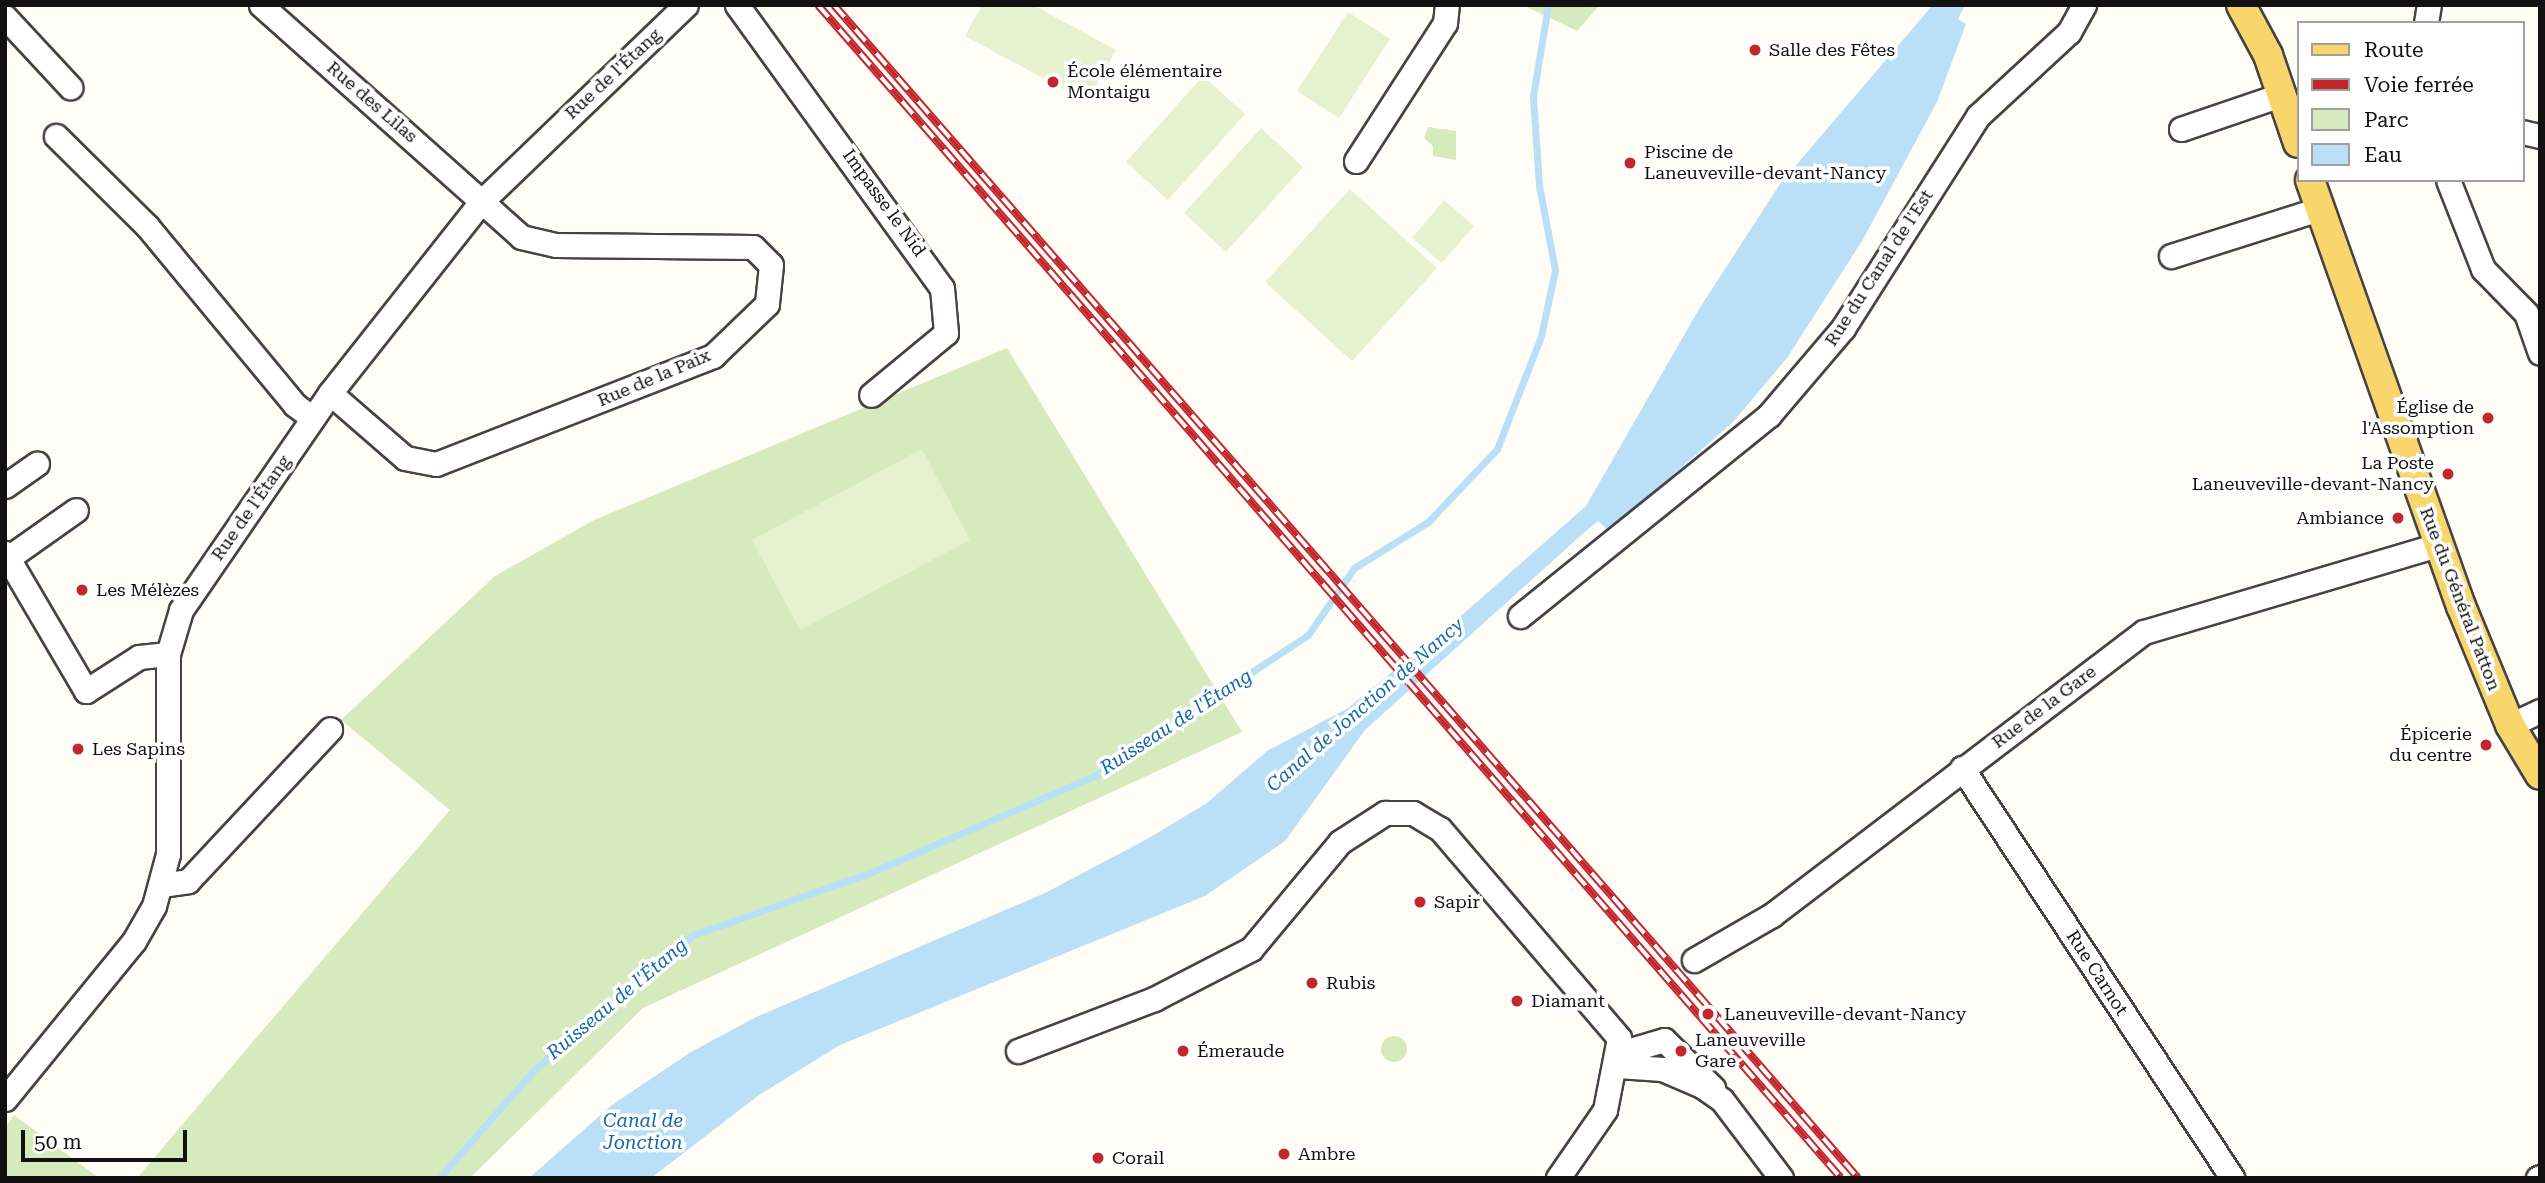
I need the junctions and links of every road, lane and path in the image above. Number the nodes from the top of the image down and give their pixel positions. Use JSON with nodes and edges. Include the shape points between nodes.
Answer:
{"nodes":[{"id":1,"x":261,"y":5,"type":"edge"},
{"id":2,"x":686,"y":5,"type":"edge"},
{"id":3,"x":737,"y":5,"type":"edge"},
{"id":4,"x":1447,"y":5,"type":"edge"},
{"id":5,"x":2084,"y":5,"type":"edge"},
{"id":6,"x":2241,"y":5,"type":"edge"},
{"id":7,"x":5,"y":17,"type":"edge"},
{"id":8,"x":69,"y":87,"type":"dead end"},
{"id":9,"x":2283,"y":94,"type":"junction"},
{"id":10,"x":2181,"y":129,"type":"dead end"},
{"id":11,"x":2296,"y":133,"type":"edge"},
{"id":12,"x":56,"y":136,"type":"dead end"},
{"id":13,"x":1356,"y":161,"type":"dead end"},
{"id":14,"x":2311,"y":182,"type":"edge"},
{"id":15,"x":2449,"y":182,"type":"edge"},
{"id":16,"x":481,"y":202,"type":"junction"},
{"id":17,"x":2319,"y":209,"type":"junction"},
{"id":18,"x":2171,"y":256,"type":"dead end"},
{"id":19,"x":2533,"y":311,"type":"edge"},
{"id":20,"x":2540,"y":353,"type":"edge"},
{"id":21,"x":330,"y":393,"type":"junction"},
{"id":22,"x":871,"y":395,"type":"dead end"},
{"id":23,"x":313,"y":418,"type":"junction"},
{"id":24,"x":37,"y":464,"type":"dead end"},
{"id":25,"x":5,"y":486,"type":"edge"},
{"id":26,"x":76,"y":510,"type":"dead end"},
{"id":27,"x":2438,"y":545,"type":"junction"},
{"id":28,"x":6,"y":555,"type":"edge"},
{"id":29,"x":1520,"y":616,"type":"dead end"},
{"id":30,"x":168,"y":654,"type":"junction"},
{"id":31,"x":2540,"y":711,"type":"edge"},
{"id":32,"x":2510,"y":725,"type":"junction"},
{"id":33,"x":330,"y":729,"type":"dead end"},
{"id":34,"x":1962,"y":768,"type":"junction"},
{"id":35,"x":2540,"y":775,"type":"edge"},
{"id":36,"x":161,"y":884,"type":"junction"},
{"id":37,"x":1694,"y":960,"type":"dead end"},
{"id":38,"x":1018,"y":1051,"type":"dead end"},
{"id":39,"x":1619,"y":1060,"type":"junction"},
{"id":40,"x":5,"y":1099,"type":"edge"},
{"id":41,"x":1559,"y":1178,"type":"edge"},
{"id":42,"x":1781,"y":1178,"type":"edge"},
{"id":43,"x":2232,"y":1178,"type":"edge"}],
"edges":[{"from":1,"to":16,"type":"street","name":"Rue des Lilas"},
{"from":2,"to":16,"type":"street","name":"Rue de l'Étang"},
{"from":3,"to":22,"type":"street","name":"Impasse le Nid","via":[[942,288],[946,333]]},
{"from":4,"to":13,"type":"street","via":[[1445,23]]},
{"from":5,"to":29,"type":"street","name":"Rue du Canal de l'Est","via":[[2069,33],[1978,116],[1843,328],[1769,415]]},
{"from":6,"to":9,"type":"main road"},
{"from":7,"to":8,"type":"street"},
{"from":9,"to":10,"type":"street"},
{"from":9,"to":11,"type":"main road"},
{"from":12,"to":23,"type":"street","via":[[147,226],[295,405]]},
{"from":14,"to":17,"type":"main road","name":"Rue du Général Patton"},
{"from":15,"to":19,"type":"street","via":[[2483,270]]},
{"from":16,"to":21,"type":"street","name":"Rue de l'Étang"},
{"from":16,"to":21,"type":"street","name":"Rue de la Paix","via":[[533,243],[760,249],[771,265],[771,295],[763,310],[700,363],[436,464],[405,458]]},
{"from":17,"to":18,"type":"street"},
{"from":17,"to":27,"type":"main road","name":"Rue du Général Patton"},
{"from":19,"to":20,"type":"street"},
{"from":21,"to":23,"type":"street","name":"Rue de l'Étang"},
{"from":23,"to":30,"type":"street","name":"Rue de l'Étang","via":[[181,610]]},
{"from":24,"to":25,"type":"street"},
{"from":26,"to":28,"type":"street"},
{"from":27,"to":32,"type":"main road","name":"Rue du Général Patton"},
{"from":27,"to":34,"type":"street","name":"Rue de la Gare","via":[[2144,632]]},
{"from":28,"to":30,"type":"street","via":[[86,691],[139,657]]},
{"from":30,"to":36,"type":"street","name":"Rue de l'Étang","via":[[170,837]]},
{"from":31,"to":32,"type":"street"},
{"from":32,"to":35,"type":"main road","name":"Rue du Général Patton"},
{"from":33,"to":36,"type":"street","via":[[188,881]]},
{"from":34,"to":37,"type":"street","name":"Rue de la Gare","via":[[1772,915]]},
{"from":34,"to":43,"type":"street","name":"Rue Carnot"},
{"from":36,"to":40,"type":"street","name":"Rue de l'Étang","via":[[134,941]]},
{"from":38,"to":39,"type":"street","via":[[1154,999],[1251,949],[1340,842],[1398,810],[1450,839],[1610,1021]]},
{"from":39,"to":41,"type":"street","via":[[1605,1110]]},
{"from":39,"to":42,"type":"street","via":[[1664,1040],[1702,1073]]}]}
